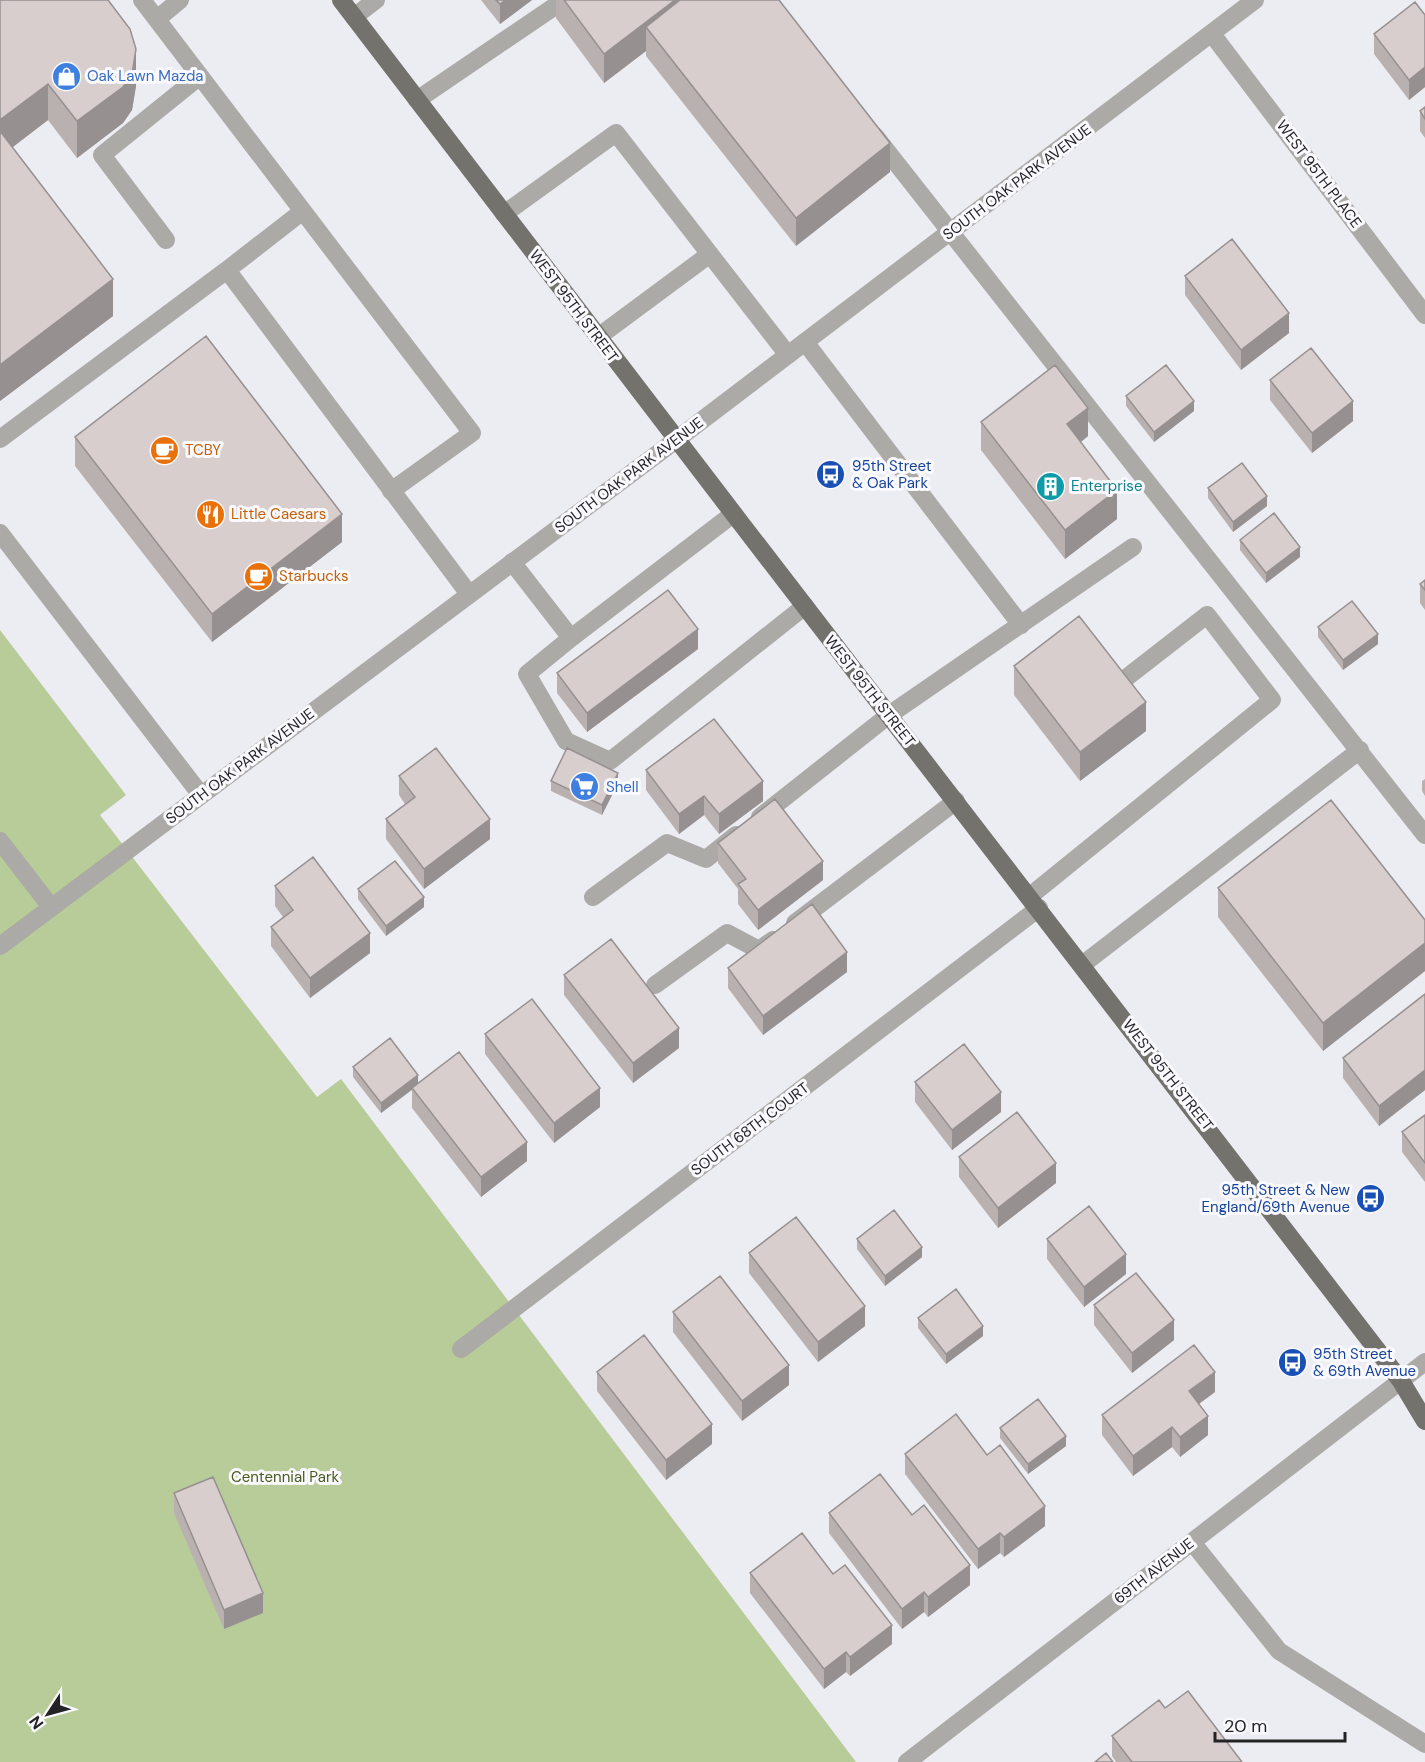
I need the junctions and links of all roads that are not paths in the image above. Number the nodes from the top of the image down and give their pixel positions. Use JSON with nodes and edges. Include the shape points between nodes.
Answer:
{"nodes":[{"id":1,"x":142,"y":0,"type":"edge"},
{"id":2,"x":180,"y":0,"type":"edge"},
{"id":3,"x":341,"y":0,"type":"edge"},
{"id":4,"x":376,"y":0,"type":"edge"},
{"id":5,"x":564,"y":0,"type":"edge"},
{"id":6,"x":1255,"y":0,"type":"edge"},
{"id":7,"x":354,"y":16,"type":"junction"},
{"id":8,"x":157,"y":19,"type":"junction"},
{"id":9,"x":1212,"y":34,"type":"junction"},
{"id":10,"x":200,"y":76,"type":"junction"},
{"id":11,"x":417,"y":100,"type":"junction"},
{"id":12,"x":863,"y":121,"type":"edge"},
{"id":13,"x":303,"y":211,"type":"junction"},
{"id":14,"x":504,"y":214,"type":"junction"},
{"id":15,"x":950,"y":232,"type":"junction"},
{"id":16,"x":166,"y":240,"type":"dead end"},
{"id":17,"x":710,"y":254,"type":"junction"},
{"id":18,"x":227,"y":270,"type":"junction"},
{"id":19,"x":1425,"y":315,"type":"edge"},
{"id":20,"x":598,"y":337,"type":"junction"},
{"id":21,"x":805,"y":342,"type":"junction"},
{"id":22,"x":788,"y":355,"type":"junction"},
{"id":23,"x":0,"y":439,"type":"edge"},
{"id":24,"x":676,"y":440,"type":"junction"},
{"id":25,"x":391,"y":491,"type":"junction"},
{"id":26,"x":733,"y":514,"type":"junction"},
{"id":27,"x":0,"y":533,"type":"edge"},
{"id":28,"x":1133,"y":547,"type":"dead end"},
{"id":29,"x":512,"y":562,"type":"junction"},
{"id":30,"x":469,"y":594,"type":"junction"},
{"id":31,"x":805,"y":606,"type":"junction"},
{"id":32,"x":1021,"y":625,"type":"junction"},
{"id":33,"x":571,"y":638,"type":"junction"},
{"id":34,"x":1126,"y":678,"type":"edge"},
{"id":35,"x":889,"y":715,"type":"junction"},
{"id":36,"x":1360,"y":750,"type":"junction"},
{"id":37,"x":201,"y":795,"type":"junction"},
{"id":38,"x":956,"y":801,"type":"junction"},
{"id":39,"x":1425,"y":835,"type":"edge"},
{"id":40,"x":0,"y":841,"type":"edge"},
{"id":41,"x":593,"y":897,"type":"dead end"},
{"id":42,"x":1034,"y":902,"type":"junction"},
{"id":43,"x":51,"y":907,"type":"junction"},
{"id":44,"x":0,"y":946,"type":"edge"},
{"id":45,"x":1082,"y":965,"type":"junction"},
{"id":46,"x":655,"y":985,"type":"dead end"},
{"id":47,"x":461,"y":1350,"type":"dead end"},
{"id":48,"x":1425,"y":1362,"type":"edge"},
{"id":49,"x":1401,"y":1381,"type":"junction"},
{"id":50,"x":1425,"y":1405,"type":"edge"},
{"id":51,"x":1425,"y":1421,"type":"edge"},
{"id":52,"x":1192,"y":1542,"type":"junction"},
{"id":53,"x":1425,"y":1744,"type":"edge"},
{"id":54,"x":907,"y":1762,"type":"edge"}],
"edges":[{"from":1,"to":8,"type":"street"},
{"from":2,"to":8,"type":"street"},
{"from":3,"to":7,"type":"main road","name":"WEST 95TH STREET"},
{"from":4,"to":7,"type":"street"},
{"from":5,"to":11,"type":"street"},
{"from":6,"to":9,"type":"street","name":"SOUTH OAK PARK AVENUE"},
{"from":7,"to":11,"type":"main road","name":"WEST 95TH STREET"},
{"from":8,"to":10,"type":"street"},
{"from":9,"to":15,"type":"street","name":"SOUTH OAK PARK AVENUE"},
{"from":9,"to":19,"type":"street","name":"WEST 95TH PLACE"},
{"from":10,"to":13,"type":"street"},
{"from":10,"to":16,"type":"street","via":[[102,155]]},
{"from":11,"to":14,"type":"main road","name":"WEST 95TH STREET"},
{"from":12,"to":15,"type":"street"},
{"from":13,"to":18,"type":"street"},
{"from":13,"to":25,"type":"street","via":[[472,433]]},
{"from":14,"to":17,"type":"street","via":[[616,133]]},
{"from":14,"to":20,"type":"main road","name":"WEST 95TH STREET"},
{"from":15,"to":21,"type":"street","name":"SOUTH OAK PARK AVENUE"},
{"from":15,"to":36,"type":"street"},
{"from":17,"to":20,"type":"street"},
{"from":17,"to":22,"type":"street"},
{"from":18,"to":23,"type":"street"},
{"from":18,"to":25,"type":"street"},
{"from":20,"to":24,"type":"main road","name":"WEST 95TH STREET"},
{"from":21,"to":22,"type":"street","name":"SOUTH OAK PARK AVENUE"},
{"from":21,"to":32,"type":"street"},
{"from":22,"to":24,"type":"street","name":"SOUTH OAK PARK AVENUE"},
{"from":24,"to":26,"type":"main road","name":"WEST 95TH STREET"},
{"from":24,"to":29,"type":"street","name":"SOUTH OAK PARK AVENUE"},
{"from":25,"to":30,"type":"street"},
{"from":26,"to":31,"type":"main road","name":"WEST 95TH STREET"},
{"from":26,"to":33,"type":"street"},
{"from":27,"to":37,"type":"street"},
{"from":28,"to":32,"type":"street"},
{"from":29,"to":30,"type":"street","name":"SOUTH OAK PARK AVENUE"},
{"from":29,"to":33,"type":"street"},
{"from":30,"to":37,"type":"street","name":"SOUTH OAK PARK AVENUE"},
{"from":31,"to":33,"type":"street","via":[[610,761],[566,741],[527,674]]},
{"from":31,"to":35,"type":"main road","name":"WEST 95TH STREET"},
{"from":32,"to":35,"type":"street"},
{"from":34,"to":42,"type":"street","name":"SOUTH 68TH COURT","via":[[1207,615],[1272,700]]},
{"from":35,"to":38,"type":"main road","name":"WEST 95TH STREET"},
{"from":35,"to":41,"type":"street","via":[[706,859],[667,843]]},
{"from":36,"to":39,"type":"street"},
{"from":36,"to":45,"type":"street"},
{"from":37,"to":43,"type":"street","name":"SOUTH OAK PARK AVENUE"},
{"from":38,"to":42,"type":"main road","name":"WEST 95TH STREET"},
{"from":38,"to":46,"type":"street","via":[[759,950],[727,933]]},
{"from":40,"to":43,"type":"street"},
{"from":42,"to":45,"type":"main road","name":"WEST 95TH STREET"},
{"from":42,"to":47,"type":"street","name":"SOUTH 68TH COURT"},
{"from":43,"to":44,"type":"street","name":"SOUTH OAK PARK AVENUE"},
{"from":45,"to":49,"type":"main road","name":"WEST 95TH STREET"},
{"from":48,"to":49,"type":"street","name":"69TH AVENUE"},
{"from":49,"to":50,"type":"main road","name":"WEST 95TH STREET"},
{"from":49,"to":51,"type":"main road","name":"WEST 95TH STREET"},
{"from":49,"to":52,"type":"street","name":"69TH AVENUE"},
{"from":52,"to":53,"type":"street","via":[[1279,1652]]},
{"from":52,"to":54,"type":"street","name":"69TH AVENUE"}]}
